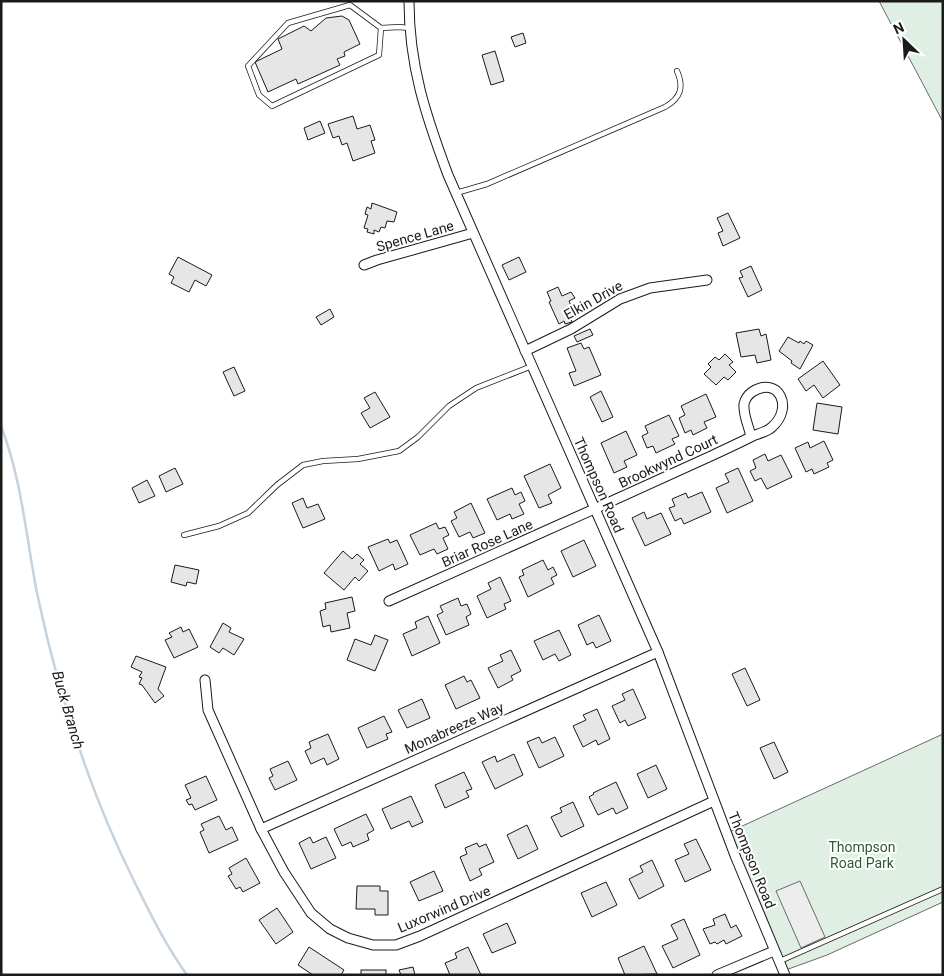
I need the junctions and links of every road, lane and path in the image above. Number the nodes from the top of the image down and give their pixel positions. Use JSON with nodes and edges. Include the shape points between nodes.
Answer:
{"nodes":[{"id":1,"x":409,"y":1,"type":"edge"},
{"id":2,"x":381,"y":28,"type":"junction"},
{"id":3,"x":410,"y":28,"type":"junction"},
{"id":4,"x":677,"y":71,"type":"dead end"},
{"id":5,"x":456,"y":193,"type":"junction"},
{"id":6,"x":473,"y":234,"type":"junction"},
{"id":7,"x":364,"y":265,"type":"dead end"},
{"id":8,"x":707,"y":280,"type":"dead end"},
{"id":9,"x":525,"y":351,"type":"junction"},
{"id":10,"x":532,"y":366,"type":"junction"},
{"id":11,"x":751,"y":437,"type":"junction"},
{"id":12,"x":596,"y":509,"type":"junction"},
{"id":13,"x":184,"y":534,"type":"dead end"},
{"id":14,"x":389,"y":601,"type":"dead end"},
{"id":15,"x":658,"y":652,"type":"junction"},
{"id":16,"x":205,"y":680,"type":"dead end"},
{"id":17,"x":714,"y":801,"type":"junction"},
{"id":18,"x":261,"y":829,"type":"junction"},
{"id":19,"x":943,"y":889,"type":"edge"},
{"id":20,"x":774,"y":951,"type":"junction"},
{"id":21,"x":778,"y":961,"type":"junction"},
{"id":22,"x":717,"y":975,"type":"edge"},
{"id":23,"x":785,"y":975,"type":"edge"}],
"edges":[{"from":1,"to":3,"type":"street","name":"Thompson Road"},
{"from":2,"to":2,"type":"lane","via":[[379,55],[272,106],[258,95],[248,66],[288,23],[350,5]]},
{"from":2,"to":3,"type":"lane"},
{"from":3,"to":5,"type":"street","name":"Thompson Road","via":[[415,70],[425,111]]},
{"from":4,"to":5,"type":"lane","via":[[682,84],[680,93],[665,107],[486,184]]},
{"from":5,"to":6,"type":"street","name":"Thompson Road"},
{"from":6,"to":7,"type":"street","name":"Spence Lane"},
{"from":6,"to":9,"type":"street","name":"Thompson Road"},
{"from":8,"to":9,"type":"street","name":"Elkin Drive","via":[[650,288],[620,299],[571,329]]},
{"from":9,"to":10,"type":"street","name":"Thompson Road"},
{"from":10,"to":12,"type":"street","name":"Thompson Road"},
{"from":10,"to":13,"type":"lane","via":[[476,388],[448,406],[418,437],[399,451],[303,465],[248,513],[219,526]]},
{"from":11,"to":11,"type":"street","name":"Brookwynd Court","via":[[772,428],[783,414],[784,405],[777,391],[762,387],[747,396],[744,412]]},
{"from":11,"to":12,"type":"street","name":"Brookwynd Court"},
{"from":12,"to":14,"type":"street","name":"Briar Rose Lane"},
{"from":12,"to":15,"type":"street","name":"Thompson Road"},
{"from":15,"to":17,"type":"street","name":"Thompson Road"},
{"from":15,"to":18,"type":"street","name":"Monabreeze Way"},
{"from":16,"to":18,"type":"street","name":"Luxorwind Drive","via":[[208,710]]},
{"from":17,"to":18,"type":"street","name":"Luxorwind Drive","via":[[440,928],[396,945],[373,945],[348,938],[330,929],[311,913]]},
{"from":17,"to":20,"type":"street","name":"Thompson Road"},
{"from":19,"to":21,"type":"lane"},
{"from":20,"to":21,"type":"street","name":"Thompson Road"},
{"from":20,"to":22,"type":"street"},
{"from":21,"to":23,"type":"street","name":"Thompson Road"}]}
